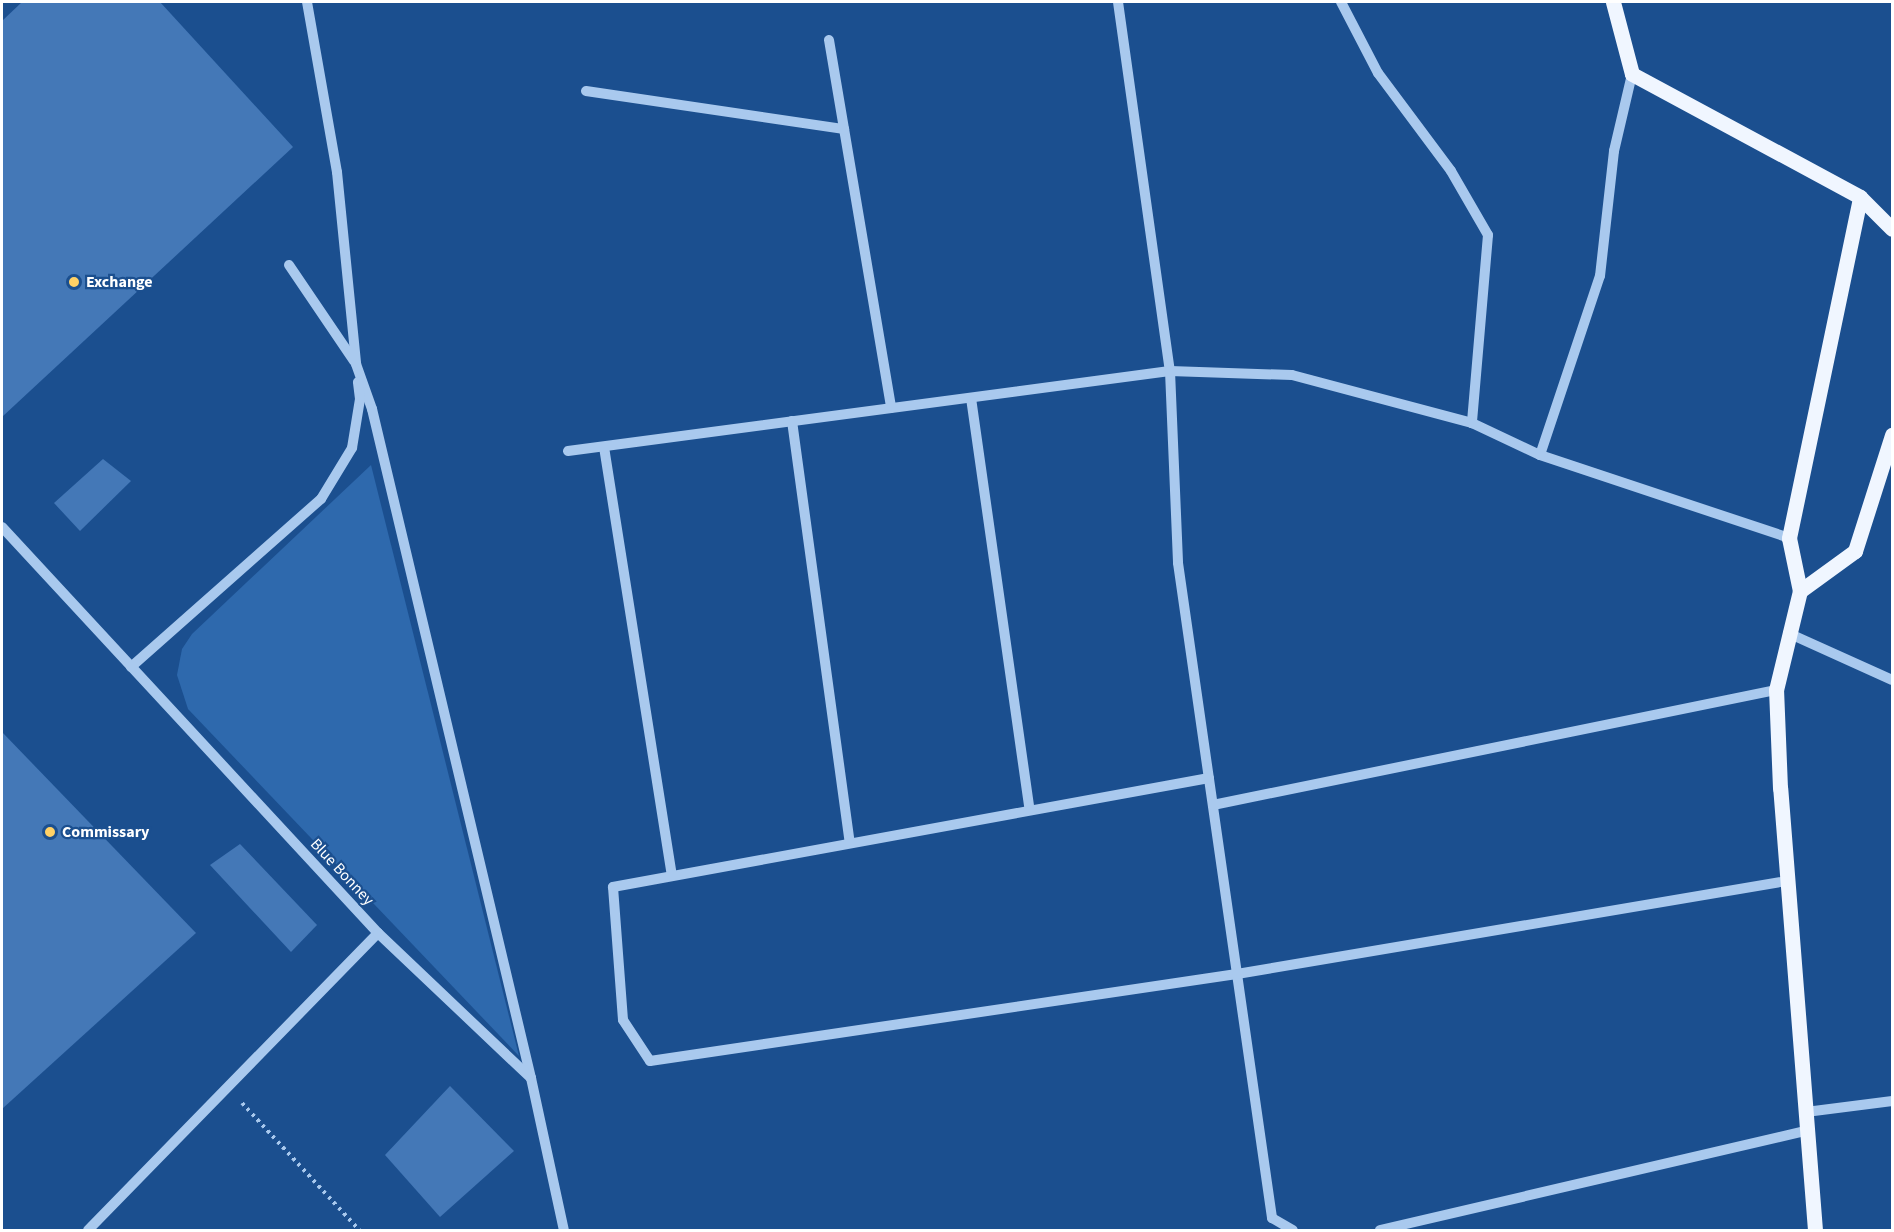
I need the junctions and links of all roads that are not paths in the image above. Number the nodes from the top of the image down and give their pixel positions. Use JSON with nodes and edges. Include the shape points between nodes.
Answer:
{"nodes":[{"id":1,"x":307,"y":2,"type":"edge"},
{"id":2,"x":1118,"y":2,"type":"edge"},
{"id":3,"x":1341,"y":2,"type":"edge"},
{"id":4,"x":1613,"y":2,"type":"edge"},
{"id":5,"x":829,"y":40,"type":"dead end"},
{"id":6,"x":1632,"y":74,"type":"junction"},
{"id":7,"x":586,"y":91,"type":"dead end"},
{"id":8,"x":844,"y":129,"type":"junction"},
{"id":9,"x":1860,"y":197,"type":"junction"},
{"id":10,"x":1893,"y":229,"type":"edge"},
{"id":11,"x":289,"y":265,"type":"dead end"},
{"id":12,"x":356,"y":364,"type":"junction"},
{"id":13,"x":1170,"y":371,"type":"junction"},
{"id":14,"x":971,"y":398,"type":"junction"},
{"id":15,"x":891,"y":408,"type":"junction"},
{"id":16,"x":792,"y":421,"type":"junction"},
{"id":17,"x":1472,"y":423,"type":"junction"},
{"id":18,"x":1893,"y":435,"type":"edge"},
{"id":19,"x":604,"y":447,"type":"junction"},
{"id":20,"x":568,"y":451,"type":"dead end"},
{"id":21,"x":1540,"y":454,"type":"junction"},
{"id":22,"x":2,"y":527,"type":"edge"},
{"id":23,"x":1789,"y":538,"type":"junction"},
{"id":24,"x":1800,"y":591,"type":"junction"},
{"id":25,"x":1788,"y":633,"type":"junction"},
{"id":26,"x":131,"y":668,"type":"junction"},
{"id":27,"x":1893,"y":680,"type":"edge"},
{"id":28,"x":1776,"y":690,"type":"junction"},
{"id":29,"x":1209,"y":778,"type":"junction"},
{"id":30,"x":1213,"y":805,"type":"junction"},
{"id":31,"x":1030,"y":810,"type":"junction"},
{"id":32,"x":850,"y":843,"type":"junction"},
{"id":33,"x":672,"y":876,"type":"junction"},
{"id":34,"x":1787,"y":880,"type":"junction"},
{"id":35,"x":378,"y":933,"type":"junction"},
{"id":36,"x":1237,"y":974,"type":"junction"},
{"id":37,"x":531,"y":1078,"type":"junction"},
{"id":38,"x":1893,"y":1101,"type":"edge"},
{"id":39,"x":1806,"y":1112,"type":"junction"},
{"id":40,"x":1807,"y":1131,"type":"junction"},
{"id":41,"x":88,"y":1230,"type":"edge"},
{"id":42,"x":564,"y":1230,"type":"edge"},
{"id":43,"x":1293,"y":1230,"type":"edge"},
{"id":44,"x":1380,"y":1230,"type":"edge"},
{"id":45,"x":1815,"y":1230,"type":"edge"}],
"edges":[{"from":1,"to":12,"type":"street","via":[[337,172]]},
{"from":2,"to":13,"type":"street"},
{"from":3,"to":17,"type":"street","via":[[1378,73],[1451,171],[1488,236]]},
{"from":4,"to":6,"type":"main road"},
{"from":5,"to":8,"type":"street"},
{"from":6,"to":9,"type":"main road"},
{"from":6,"to":21,"type":"street","via":[[1614,151],[1600,276]]},
{"from":7,"to":8,"type":"street"},
{"from":8,"to":15,"type":"street"},
{"from":9,"to":10,"type":"main road"},
{"from":9,"to":23,"type":"main road"},
{"from":11,"to":12,"type":"street"},
{"from":12,"to":26,"type":"street","via":[[360,399],[352,448],[321,499]]},
{"from":12,"to":37,"type":"street","via":[[372,408]]},
{"from":13,"to":14,"type":"street"},
{"from":13,"to":17,"type":"street","via":[[1292,375]]},
{"from":13,"to":29,"type":"street","via":[[1178,563]]},
{"from":14,"to":15,"type":"street"},
{"from":14,"to":31,"type":"street"},
{"from":15,"to":16,"type":"street"},
{"from":16,"to":19,"type":"street"},
{"from":16,"to":32,"type":"street"},
{"from":17,"to":21,"type":"street"},
{"from":18,"to":24,"type":"main road","via":[[1855,551]]},
{"from":19,"to":20,"type":"street"},
{"from":19,"to":33,"type":"street"},
{"from":21,"to":23,"type":"street"},
{"from":22,"to":26,"type":"street","name":"Blue Bonney"},
{"from":23,"to":24,"type":"main road"},
{"from":24,"to":25,"type":"main road"},
{"from":25,"to":27,"type":"street"},
{"from":25,"to":28,"type":"main road"},
{"from":26,"to":35,"type":"street","name":"Blue Bonney"},
{"from":28,"to":30,"type":"street"},
{"from":28,"to":34,"type":"main road"},
{"from":29,"to":30,"type":"street"},
{"from":29,"to":31,"type":"street"},
{"from":30,"to":36,"type":"street"},
{"from":31,"to":32,"type":"street"},
{"from":32,"to":33,"type":"street"},
{"from":33,"to":36,"type":"street","via":[[613,887],[623,1020],[650,1061]]},
{"from":34,"to":36,"type":"street"},
{"from":34,"to":39,"type":"main road"},
{"from":35,"to":37,"type":"street","name":"Blue Bonney"},
{"from":35,"to":41,"type":"street"},
{"from":36,"to":43,"type":"street","via":[[1272,1218]]},
{"from":37,"to":42,"type":"street"},
{"from":38,"to":39,"type":"street"},
{"from":39,"to":40,"type":"main road"},
{"from":40,"to":44,"type":"street"},
{"from":40,"to":45,"type":"main road"}]}
